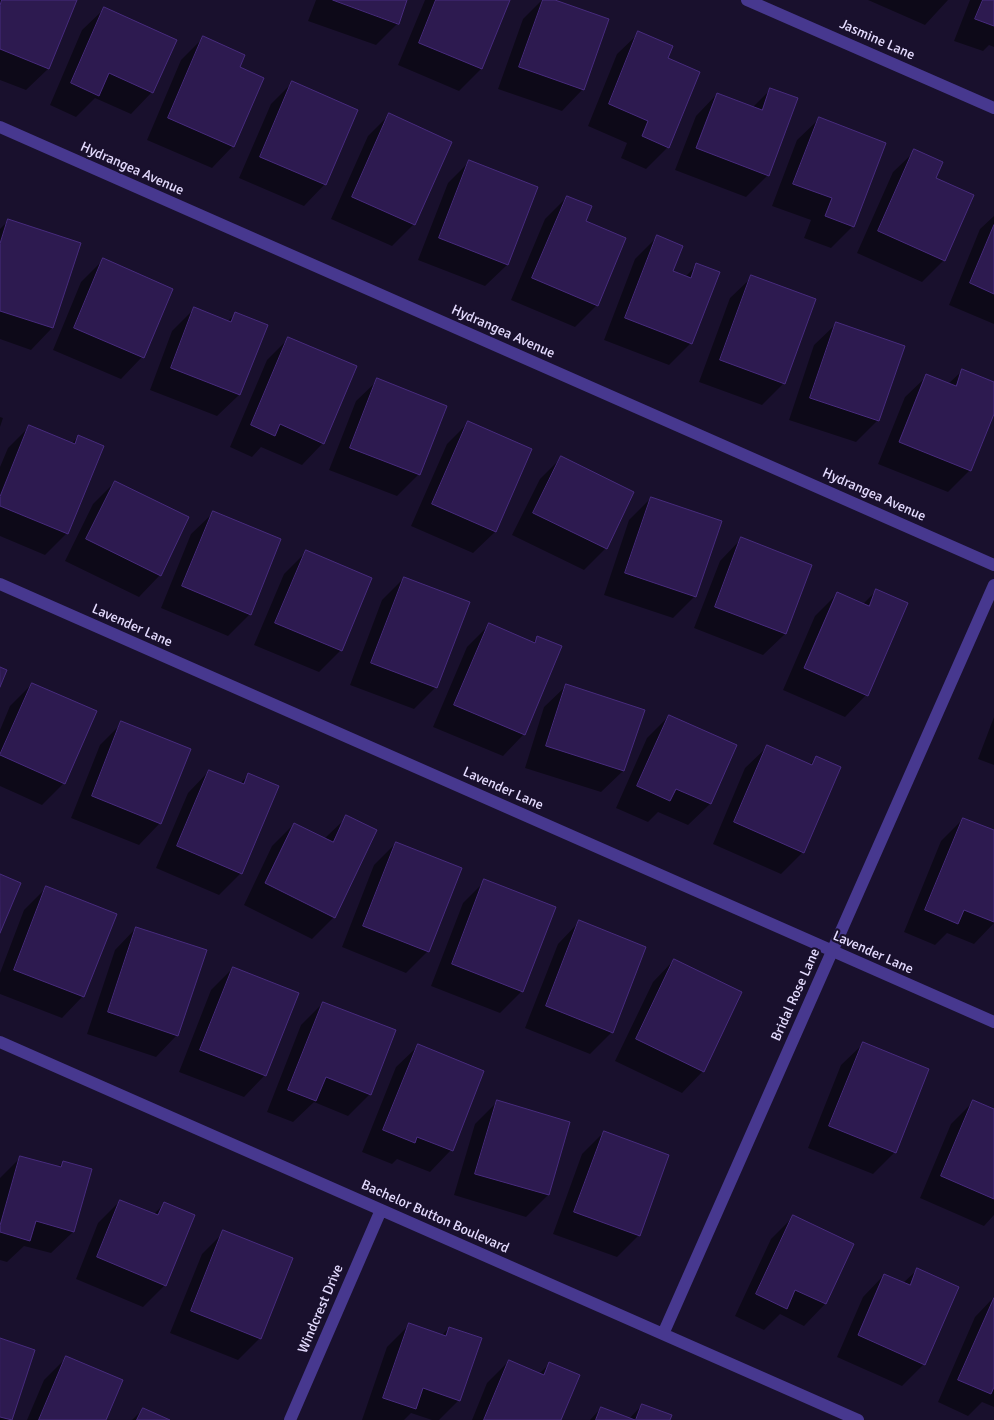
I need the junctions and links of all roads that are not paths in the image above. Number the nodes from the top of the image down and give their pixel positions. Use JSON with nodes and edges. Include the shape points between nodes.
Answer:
{"nodes":[{"id":1,"x":747,"y":0,"type":"edge"},
{"id":2,"x":994,"y":108,"type":"edge"},
{"id":3,"x":0,"y":127,"type":"edge"},
{"id":4,"x":994,"y":565,"type":"edge"},
{"id":5,"x":0,"y":584,"type":"edge"},
{"id":6,"x":994,"y":585,"type":"edge"},
{"id":7,"x":832,"y":951,"type":"junction"},
{"id":8,"x":994,"y":1022,"type":"edge"},
{"id":9,"x":0,"y":1042,"type":"edge"},
{"id":10,"x":381,"y":1210,"type":"junction"},
{"id":11,"x":663,"y":1334,"type":"junction"},
{"id":12,"x":290,"y":1420,"type":"edge"},
{"id":13,"x":858,"y":1420,"type":"edge"}],
"edges":[{"from":1,"to":2,"type":"street","name":"Jasmine Lane"},
{"from":3,"to":4,"type":"street","name":"Hydrangea Avenue"},
{"from":5,"to":7,"type":"street","name":"Lavender Lane"},
{"from":6,"to":7,"type":"street","name":"Bridal Rose Lane"},
{"from":7,"to":8,"type":"street","name":"Lavender Lane"},
{"from":7,"to":11,"type":"street","name":"Bridal Rose Lane"},
{"from":9,"to":10,"type":"street","name":"Bachelor Button Boulevard"},
{"from":10,"to":11,"type":"street","name":"Bachelor Button Boulevard"},
{"from":10,"to":12,"type":"street","name":"Windcrest Drive"},
{"from":11,"to":13,"type":"street","name":"Bachelor Button Boulevard"}]}
